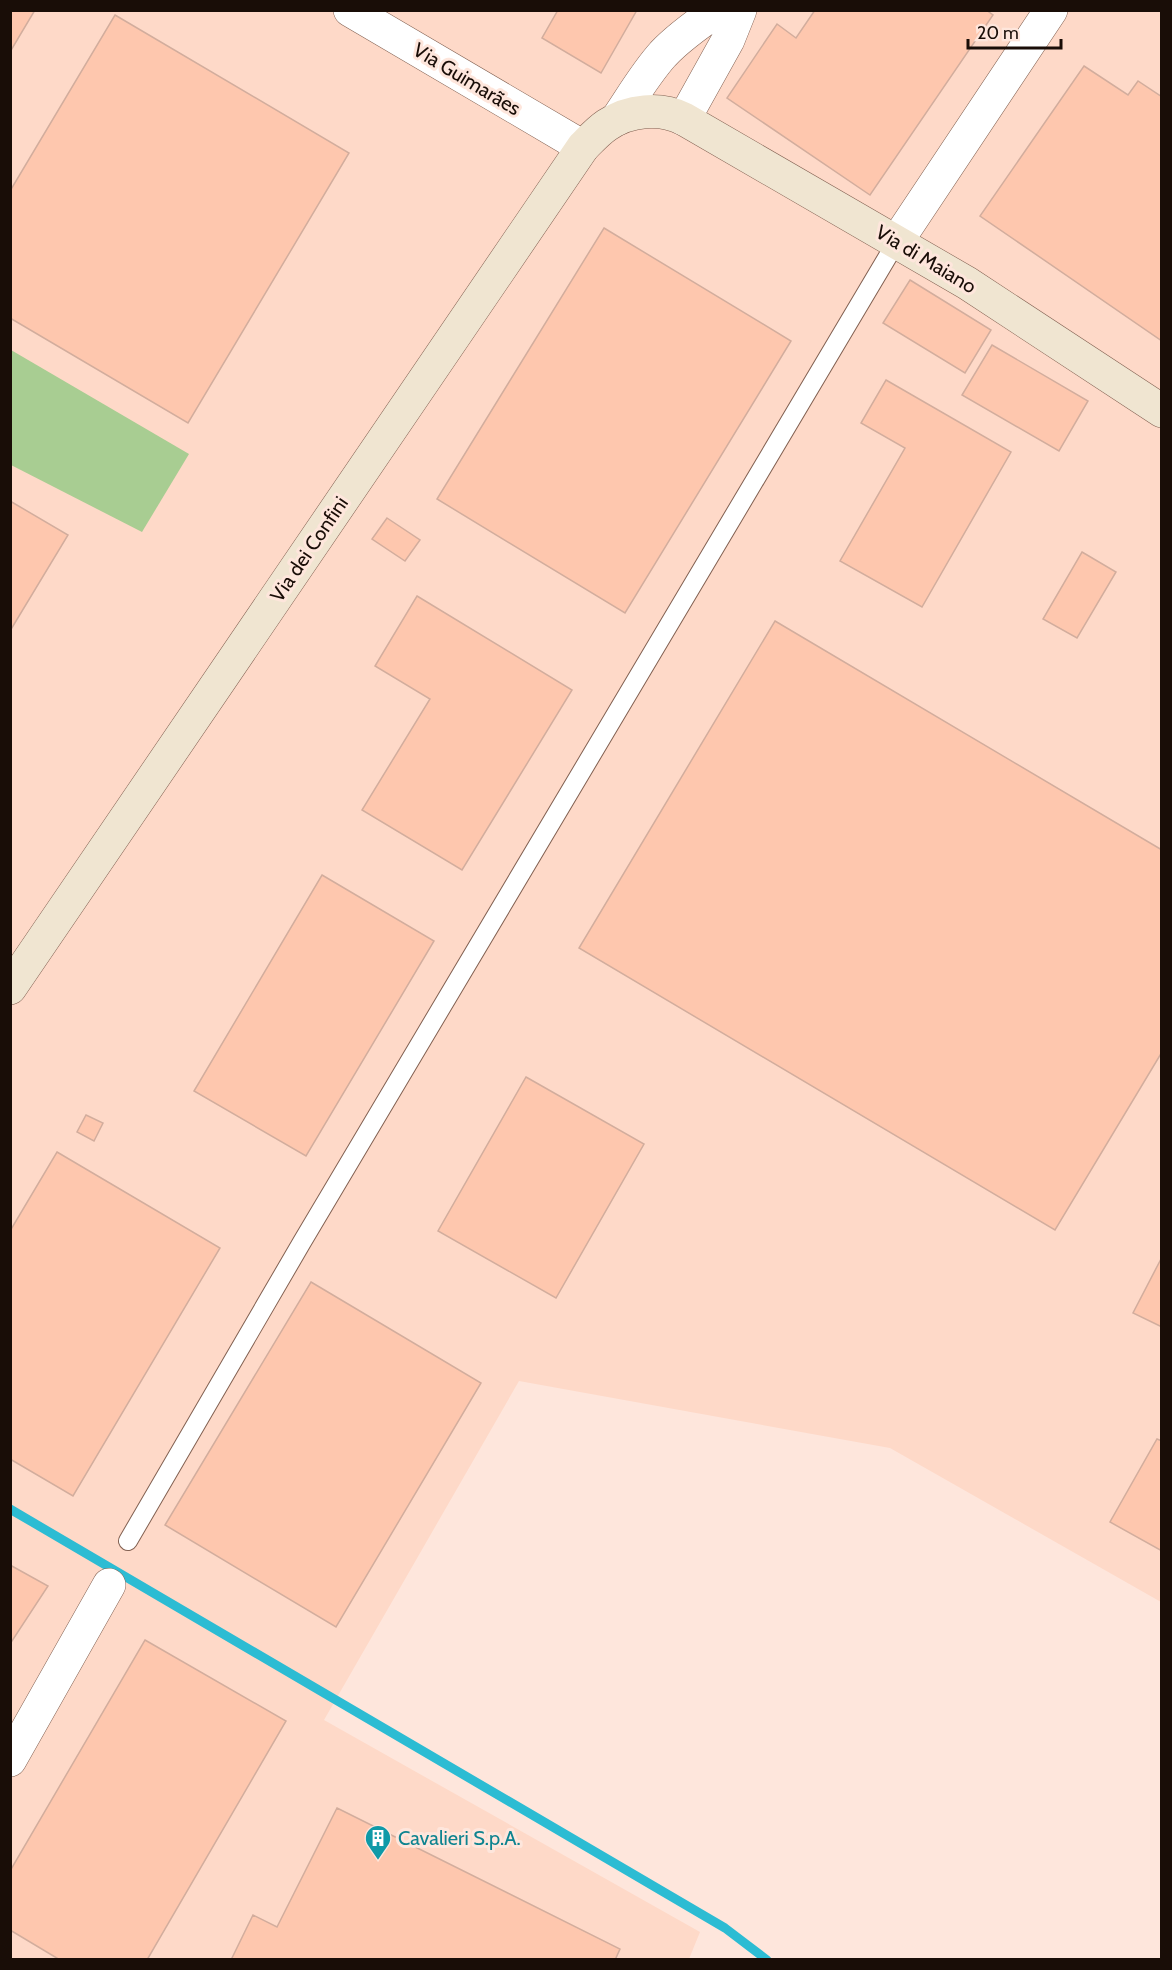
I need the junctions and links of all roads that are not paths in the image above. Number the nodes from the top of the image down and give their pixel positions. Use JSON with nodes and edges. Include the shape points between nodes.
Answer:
{"nodes":[{"id":1,"x":350,"y":10,"type":"edge"},
{"id":2,"x":718,"y":10,"type":"edge"},
{"id":3,"x":740,"y":10,"type":"edge"},
{"id":4,"x":1051,"y":10,"type":"edge"},
{"id":5,"x":617,"y":119,"type":"junction"},
{"id":6,"x":684,"y":119,"type":"junction"},
{"id":7,"x":583,"y":147,"type":"junction"},
{"id":8,"x":897,"y":241,"type":"junction"},
{"id":9,"x":1161,"y":411,"type":"edge"},
{"id":10,"x":10,"y":988,"type":"edge"},
{"id":11,"x":128,"y":1541,"type":"dead end"},
{"id":12,"x":110,"y":1585,"type":"dead end"},
{"id":13,"x":10,"y":1760,"type":"edge"}],
"edges":[{"from":1,"to":7,"type":"street","name":"Via Guimarães"},
{"from":2,"to":5,"type":"street","name":"Via dei Confini","via":[[663,54]]},
{"from":3,"to":6,"type":"street","via":[[728,40]]},
{"from":4,"to":8,"type":"street"},
{"from":5,"to":6,"type":"street","name":"Via dei Confini","via":[[659,112]]},
{"from":5,"to":7,"type":"street","name":"Via dei Confini"},
{"from":6,"to":8,"type":"street","name":"Via di Maiano"},
{"from":7,"to":10,"type":"street","name":"Via dei Confini"},
{"from":8,"to":9,"type":"street","name":"Via di Maiano"},
{"from":8,"to":11,"type":"lane"},
{"from":12,"to":13,"type":"street"}]}
